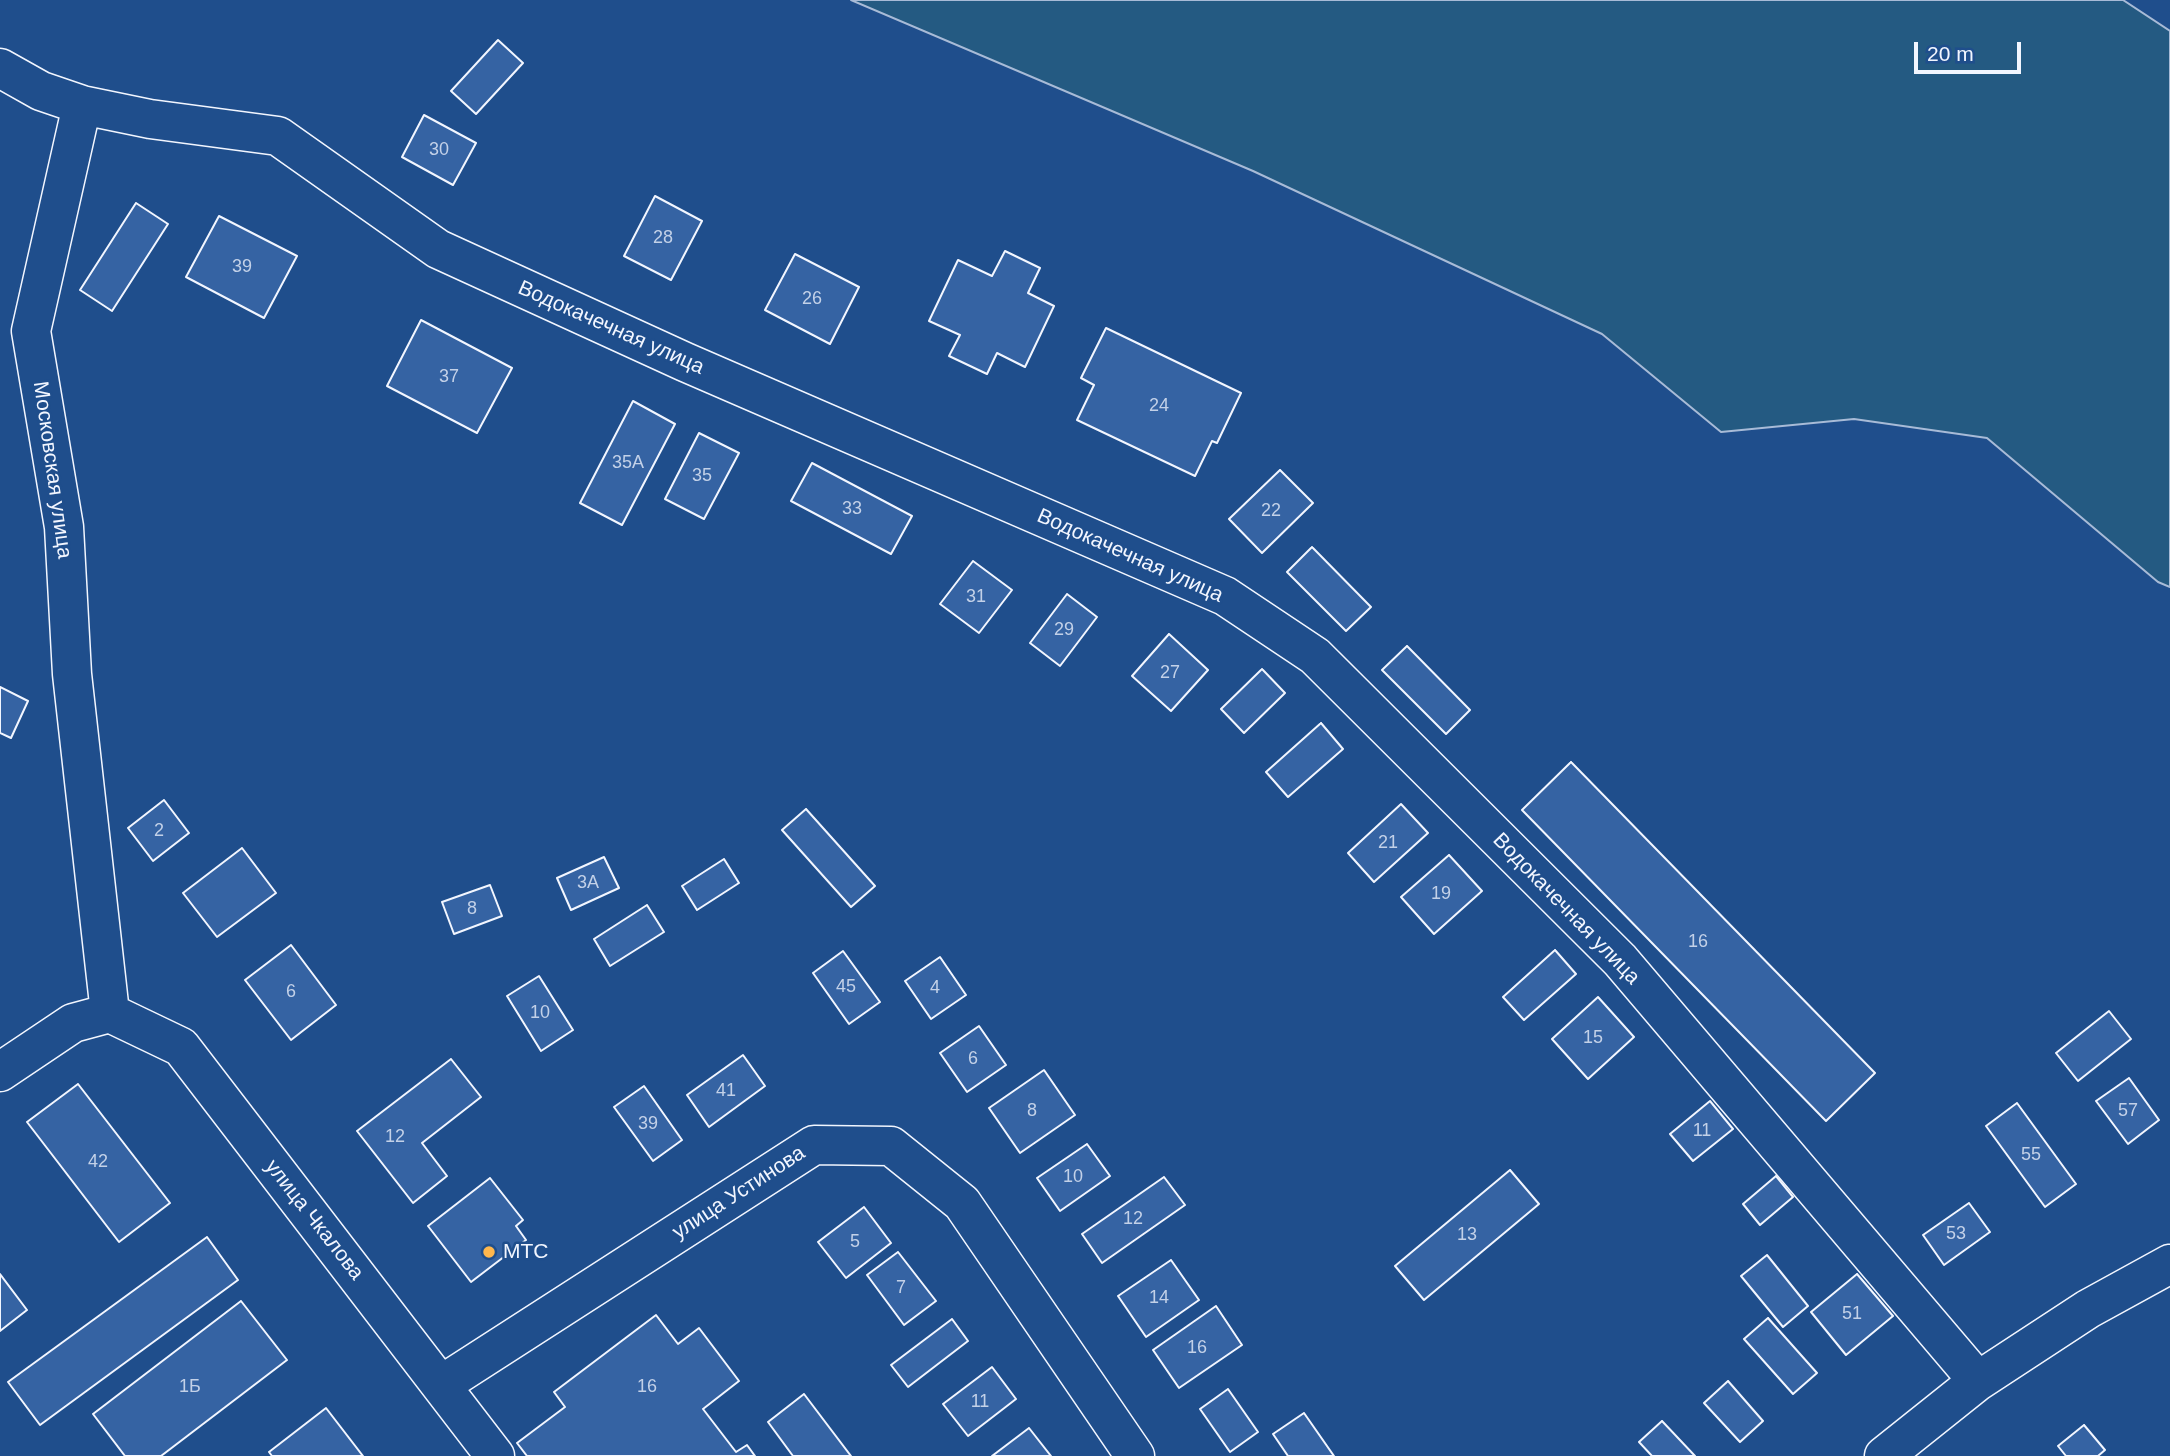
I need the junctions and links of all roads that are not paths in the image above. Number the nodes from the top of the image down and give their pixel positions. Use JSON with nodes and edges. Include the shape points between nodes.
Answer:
{"nodes":[{"id":1,"x":0,"y":68,"type":"edge"},
{"id":2,"x":82,"y":105,"type":"junction"},
{"id":3,"x":110,"y":1013,"type":"junction"},
{"id":4,"x":0,"y":1072,"type":"edge"},
{"id":5,"x":2170,"y":1264,"type":"edge"},
{"id":6,"x":1978,"y":1381,"type":"junction"},
{"id":7,"x":441,"y":1385,"type":"junction"},
{"id":8,"x":1898,"y":1452,"type":"edge"},
{"id":9,"x":495,"y":1456,"type":"edge"},
{"id":10,"x":1135,"y":1456,"type":"edge"}],
"edges":[{"from":1,"to":2,"type":"street"},
{"from":2,"to":3,"type":"street","name":"Московская улица","via":[[31,331],[64,527],[72,674]]},
{"from":2,"to":6,"type":"street","name":"Водокачечная улица","via":[[278,136],[438,249],[1225,596],[1315,656],[1620,960]]},
{"from":3,"to":4,"type":"street","via":[[74,1023]]},
{"from":3,"to":7,"type":"street","name":"улица Чкалова","via":[[181,1047]]},
{"from":5,"to":6,"type":"street","via":[[2088,1309]]},
{"from":6,"to":8,"type":"street"},
{"from":7,"to":9,"type":"street","name":"улица Чкалова"},
{"from":7,"to":10,"type":"street","name":"улица Устинова","via":[[814,1145],[891,1146],[962,1202]]}]}
